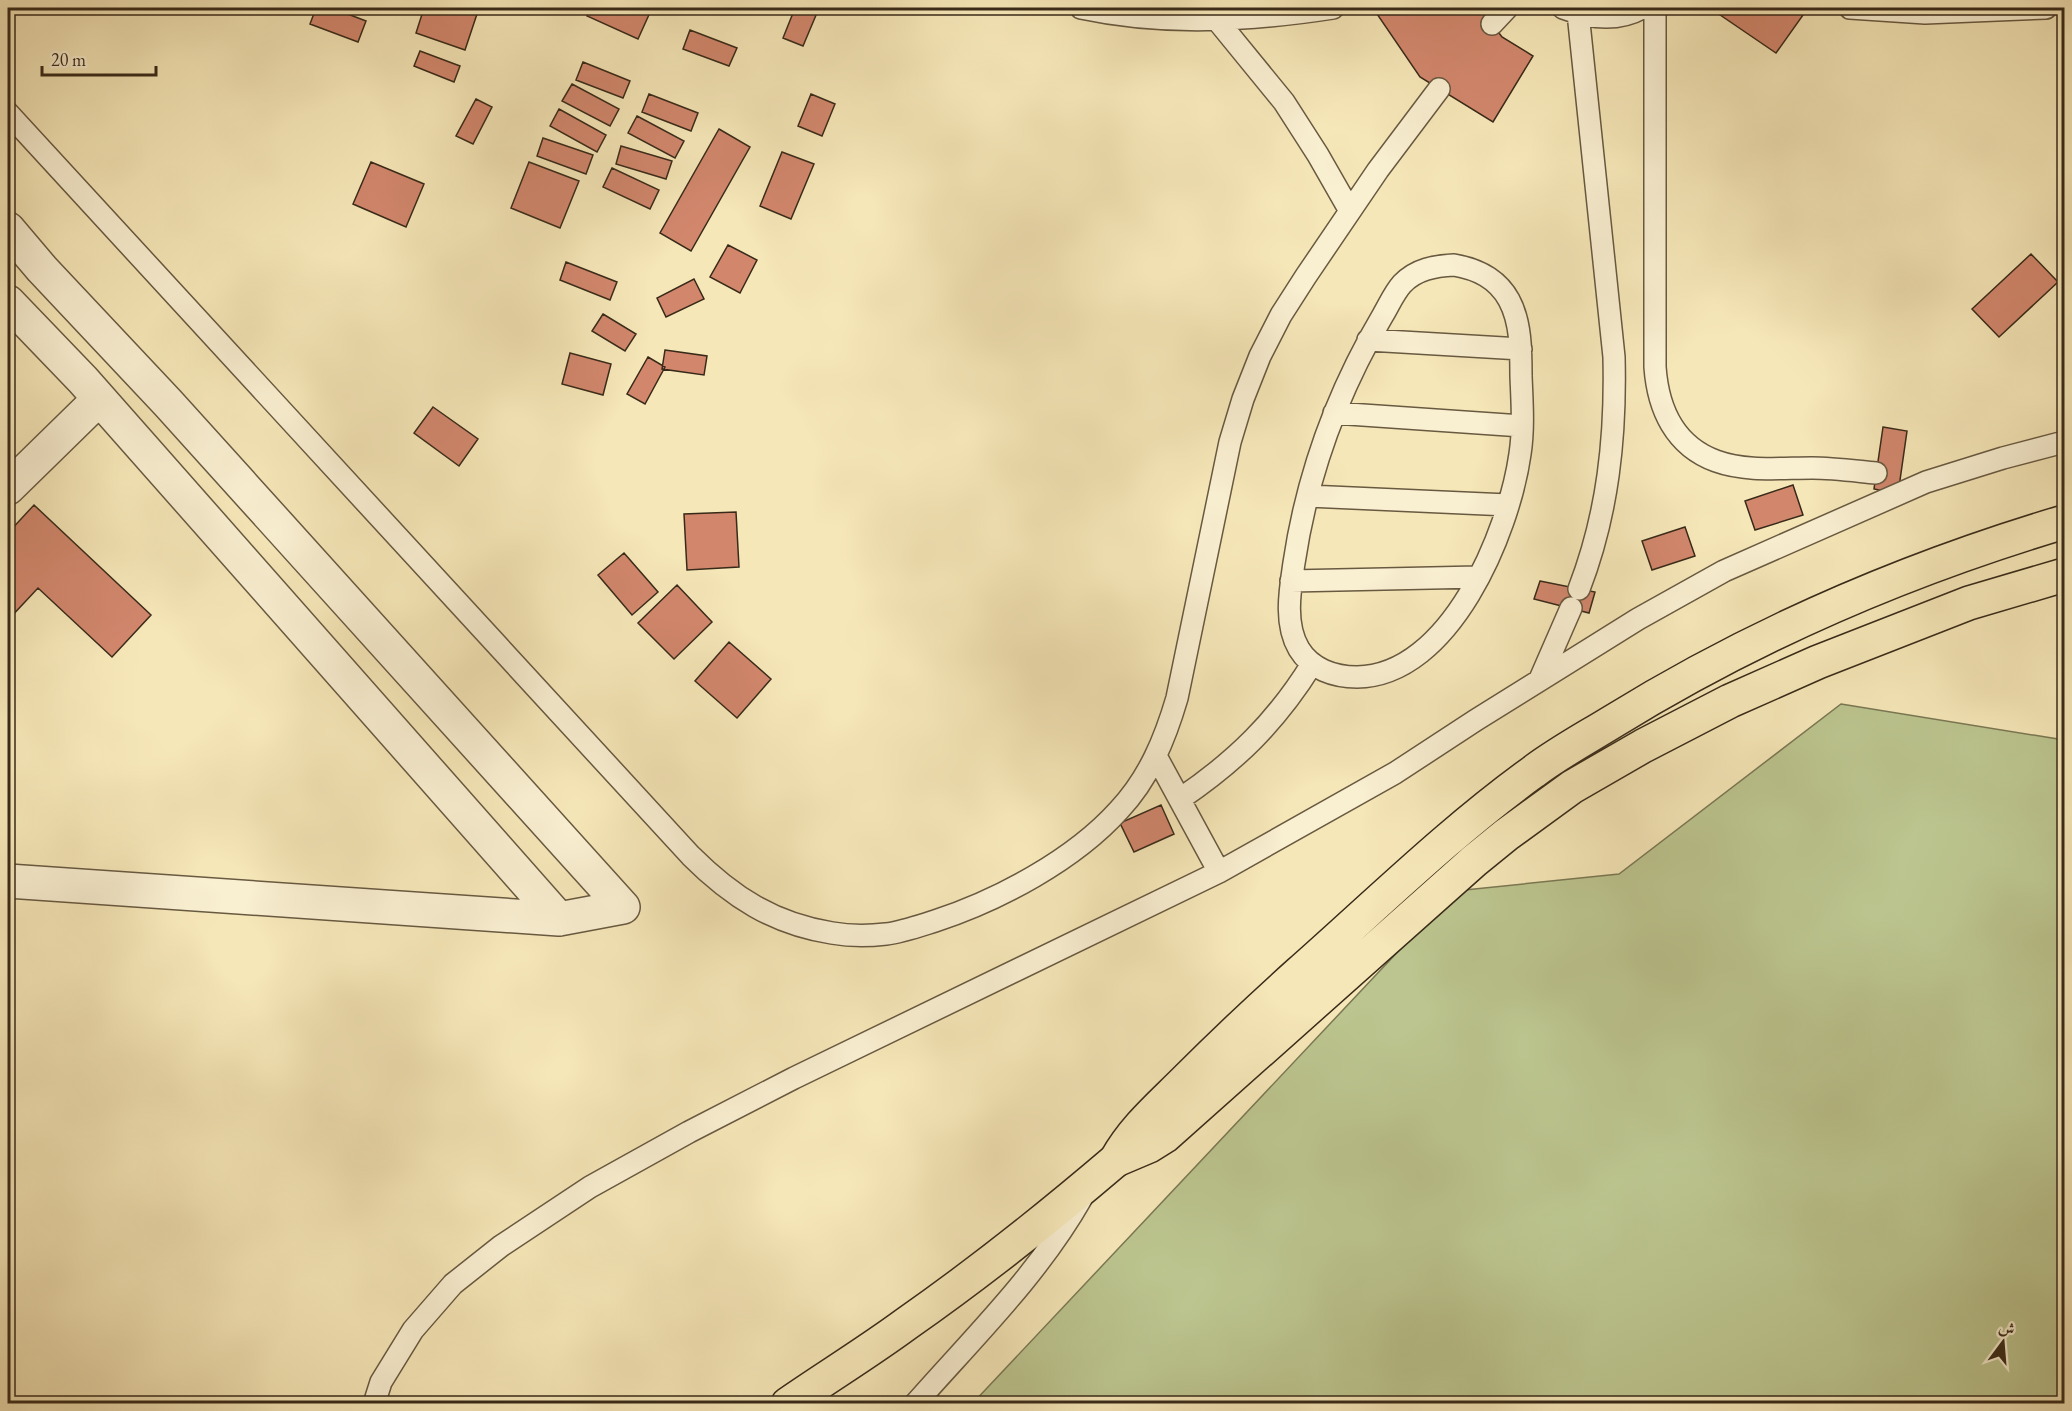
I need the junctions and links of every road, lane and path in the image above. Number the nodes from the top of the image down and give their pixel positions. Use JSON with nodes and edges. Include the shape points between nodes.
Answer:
{"nodes":[{"id":1,"x":1081,"y":8,"type":"edge"},
{"id":2,"x":1333,"y":8,"type":"edge"},
{"id":3,"x":1507,"y":8,"type":"edge"},
{"id":4,"x":1642,"y":8,"type":"edge"},
{"id":5,"x":1655,"y":8,"type":"edge"},
{"id":6,"x":1850,"y":8,"type":"edge"},
{"id":7,"x":2046,"y":8,"type":"edge"},
{"id":8,"x":1570,"y":10,"type":"edge"},
{"id":9,"x":1217,"y":20,"type":"junction"},
{"id":10,"x":1492,"y":24,"type":"dead end"},
{"id":11,"x":1439,"y":89,"type":"dead end"},
{"id":12,"x":8,"y":113,"type":"edge"},
{"id":13,"x":1350,"y":211,"type":"junction"},
{"id":14,"x":8,"y":229,"type":"edge"},
{"id":15,"x":8,"y":302,"type":"edge"},
{"id":16,"x":1368,"y":340,"type":"junction"},
{"id":17,"x":1521,"y":349,"type":"junction"},
{"id":18,"x":99,"y":399,"type":"junction"},
{"id":19,"x":1334,"y":413,"type":"junction"},
{"id":20,"x":1522,"y":426,"type":"junction"},
{"id":21,"x":2064,"y":442,"type":"edge"},
{"id":22,"x":1876,"y":474,"type":"dead end"},
{"id":23,"x":1900,"y":477,"type":"dead end"},
{"id":24,"x":1926,"y":482,"type":"junction"},
{"id":25,"x":8,"y":488,"type":"edge"},
{"id":26,"x":251,"y":495,"type":"junction"},
{"id":27,"x":1308,"y":496,"type":"junction"},
{"id":28,"x":1508,"y":505,"type":"junction"},
{"id":29,"x":206,"y":520,"type":"junction"},
{"id":30,"x":2064,"y":522,"type":"edge"},
{"id":31,"x":2064,"y":575,"type":"edge"},
{"id":32,"x":1478,"y":577,"type":"junction"},
{"id":33,"x":1291,"y":581,"type":"junction"},
{"id":34,"x":1579,"y":589,"type":"dead end"},
{"id":35,"x":1571,"y":608,"type":"dead end"},
{"id":36,"x":1312,"y":664,"type":"junction"},
{"id":37,"x":1540,"y":679,"type":"junction"},
{"id":38,"x":1156,"y":756,"type":"junction"},
{"id":39,"x":1180,"y":799,"type":"junction"},
{"id":40,"x":1219,"y":872,"type":"junction"},
{"id":41,"x":8,"y":881,"type":"edge"},
{"id":42,"x":560,"y":919,"type":"junction"},
{"id":43,"x":1116,"y":1160,"type":"junction"},
{"id":44,"x":1091,"y":1181,"type":"junction"},
{"id":45,"x":374,"y":1404,"type":"edge"},
{"id":46,"x":788,"y":1404,"type":"edge"},
{"id":47,"x":915,"y":1404,"type":"edge"}],
"edges":[{"from":1,"to":9,"type":"lane","via":[[1167,20]]},
{"from":2,"to":9,"type":"lane"},
{"from":3,"to":10,"type":"lane"},
{"from":4,"to":8,"type":"lane","via":[[1618,16],[1598,17]]},
{"from":5,"to":22,"type":"lane","via":[[1655,367],[1662,407],[1684,440],[1716,461],[1754,468]]},
{"from":6,"to":7,"type":"lane","via":[[1925,13]]},
{"from":8,"to":34,"type":"lane","via":[[1614,357],[1615,401],[1606,490],[1593,554]]},
{"from":9,"to":13,"type":"lane","via":[[1284,102]]},
{"from":11,"to":13,"type":"lane"},
{"from":12,"to":38,"type":"lane","via":[[691,856],[744,901],[774,917],[833,933],[887,934],[953,915],[1015,887],[1089,839],[1141,783]]},
{"from":13,"to":38,"type":"lane","via":[[1281,315],[1243,399],[1230,442],[1177,698]]},
{"from":14,"to":26,"type":"street"},
{"from":15,"to":18,"type":"street"},
{"from":16,"to":17,"type":"lane"},
{"from":16,"to":17,"type":"lane","via":[[1402,284],[1418,272],[1454,265],[1471,268],[1499,286],[1515,316]]},
{"from":16,"to":19,"type":"lane"},
{"from":17,"to":20,"type":"lane"},
{"from":18,"to":25,"type":"street"},
{"from":18,"to":29,"type":"street"},
{"from":19,"to":20,"type":"lane"},
{"from":19,"to":27,"type":"lane"},
{"from":20,"to":28,"type":"lane","via":[[1519,462]]},
{"from":21,"to":24,"type":"lane"},
{"from":23,"to":24,"type":"lane"},
{"from":24,"to":37,"type":"lane","via":[[1724,572]]},
{"from":26,"to":29,"type":"street"},
{"from":26,"to":42,"type":"street","via":[[623,906]]},
{"from":27,"to":28,"type":"lane"},
{"from":27,"to":33,"type":"lane"},
{"from":28,"to":32,"type":"lane"},
{"from":29,"to":42,"type":"street"},
{"from":30,"to":43,"type":"main road","via":[[1896,579],[1808,617],[1693,674],[1537,769],[1452,836],[1253,1015],[1149,1115]]},
{"from":31,"to":43,"type":"main road","via":[[1969,603],[1818,662],[1720,706],[1572,787],[1506,835],[1164,1136]]},
{"from":32,"to":33,"type":"lane"},
{"from":32,"to":36,"type":"lane","via":[[1434,642],[1402,666],[1382,674],[1344,677]]},
{"from":33,"to":36,"type":"lane","via":[[1292,636]]},
{"from":35,"to":37,"type":"lane"},
{"from":36,"to":39,"type":"lane","via":[[1261,733],[1211,778]]},
{"from":37,"to":40,"type":"lane","via":[[1395,772]]},
{"from":38,"to":39,"type":"lane"},
{"from":39,"to":40,"type":"lane"},
{"from":40,"to":45,"type":"lane","via":[[794,1078],[590,1187],[501,1246],[453,1284],[413,1330],[381,1382]]},
{"from":41,"to":42,"type":"street"},
{"from":43,"to":44,"type":"main road"},
{"from":44,"to":46,"type":"main road","via":[[959,1286]]},
{"from":44,"to":47,"type":"lane","via":[[1030,1274]]}]}
